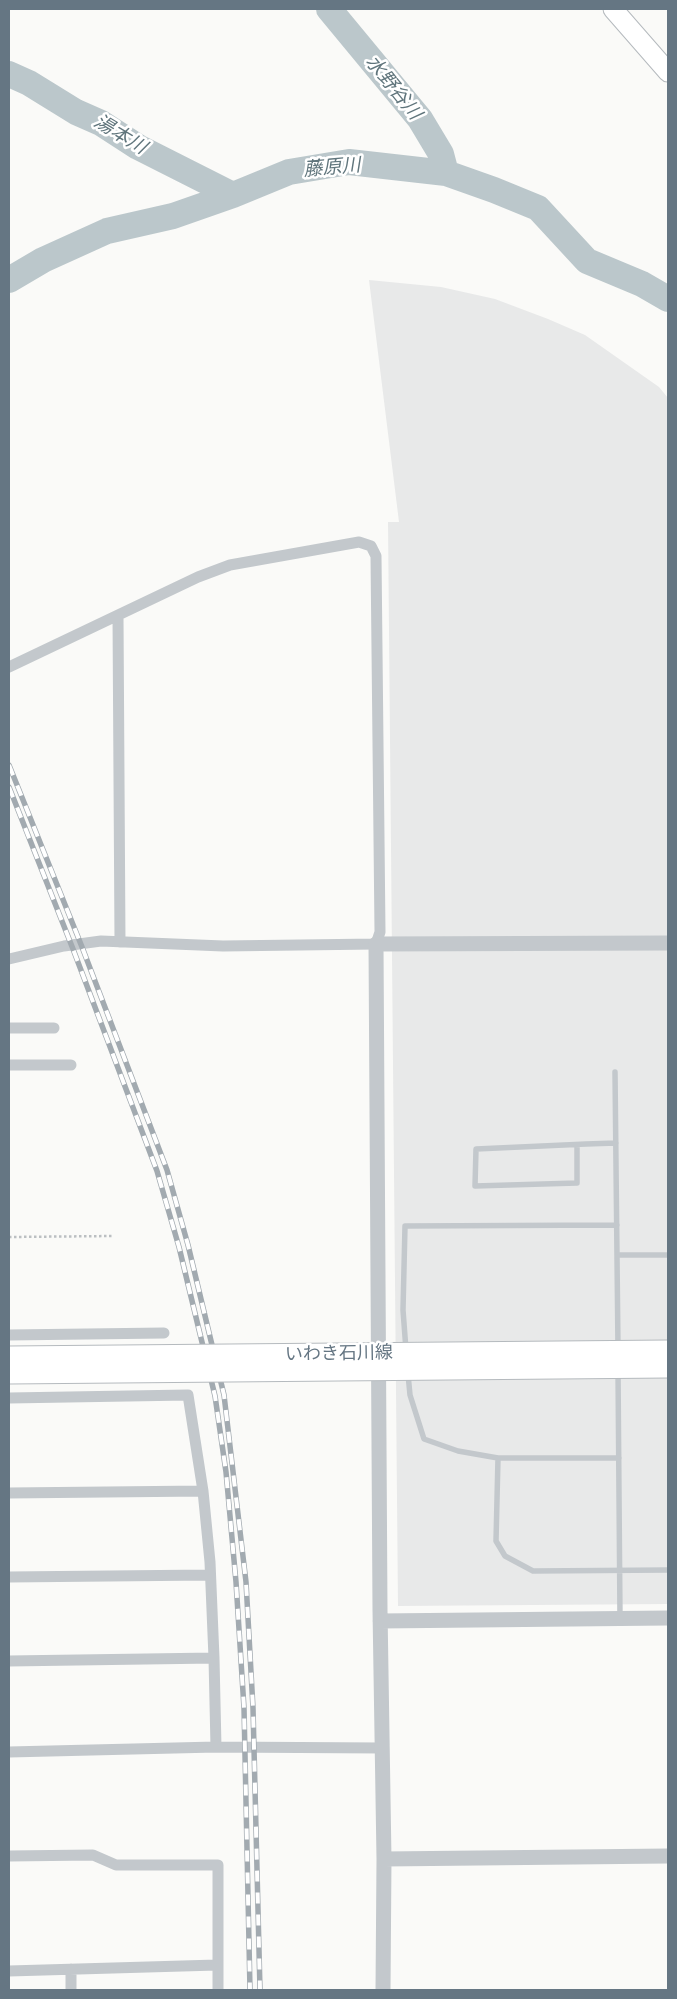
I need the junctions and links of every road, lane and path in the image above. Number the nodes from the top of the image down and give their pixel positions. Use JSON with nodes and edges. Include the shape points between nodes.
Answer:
{"nodes":[{"id":1,"x":612,"y":9,"type":"edge"},
{"id":2,"x":668,"y":72,"type":"edge"},
{"id":3,"x":118,"y":616,"type":"junction"},
{"id":4,"x":9,"y":667,"type":"edge"},
{"id":5,"x":120,"y":942,"type":"junction"},
{"id":6,"x":668,"y":943,"type":"edge"},
{"id":7,"x":376,"y":944,"type":"junction"},
{"id":8,"x":9,"y":959,"type":"edge"},
{"id":9,"x":9,"y":1028,"type":"edge"},
{"id":10,"x":54,"y":1028,"type":"dead end"},
{"id":11,"x":9,"y":1065,"type":"edge"},
{"id":12,"x":71,"y":1065,"type":"dead end"},
{"id":13,"x":615,"y":1072,"type":"dead end"},
{"id":14,"x":616,"y":1143,"type":"junction"},
{"id":15,"x":577,"y":1145,"type":"junction"},
{"id":16,"x":617,"y":1224,"type":"junction"},
{"id":17,"x":114,"y":1236,"type":"dead end"},
{"id":18,"x":9,"y":1237,"type":"edge"},
{"id":19,"x":617,"y":1255,"type":"junction"},
{"id":20,"x":668,"y":1256,"type":"edge"},
{"id":21,"x":164,"y":1333,"type":"dead end"},
{"id":22,"x":9,"y":1335,"type":"edge"},
{"id":23,"x":668,"y":1350,"type":"edge"},
{"id":24,"x":9,"y":1356,"type":"edge"},
{"id":25,"x":407,"y":1357,"type":"dead end"},
{"id":26,"x":408,"y":1367,"type":"dead end"},
{"id":27,"x":668,"y":1368,"type":"edge"},
{"id":28,"x":9,"y":1374,"type":"edge"},
{"id":29,"x":9,"y":1398,"type":"edge"},
{"id":30,"x":498,"y":1458,"type":"junction"},
{"id":31,"x":619,"y":1458,"type":"junction"},
{"id":32,"x":203,"y":1491,"type":"junction"},
{"id":33,"x":9,"y":1493,"type":"edge"},
{"id":34,"x":668,"y":1570,"type":"edge"},
{"id":35,"x":620,"y":1571,"type":"junction"},
{"id":36,"x":209,"y":1575,"type":"junction"},
{"id":37,"x":9,"y":1577,"type":"edge"},
{"id":38,"x":620,"y":1618,"type":"junction"},
{"id":39,"x":668,"y":1618,"type":"edge"},
{"id":40,"x":380,"y":1621,"type":"junction"},
{"id":41,"x":214,"y":1658,"type":"junction"},
{"id":42,"x":9,"y":1660,"type":"edge"},
{"id":43,"x":216,"y":1748,"type":"junction"},
{"id":44,"x":382,"y":1748,"type":"junction"},
{"id":45,"x":9,"y":1752,"type":"edge"},
{"id":46,"x":9,"y":1856,"type":"edge"},
{"id":47,"x":668,"y":1856,"type":"edge"},
{"id":48,"x":384,"y":1859,"type":"junction"},
{"id":49,"x":217,"y":1966,"type":"junction"},
{"id":50,"x":71,"y":1970,"type":"junction"},
{"id":51,"x":9,"y":1971,"type":"edge"},
{"id":52,"x":71,"y":1990,"type":"edge"},
{"id":53,"x":218,"y":1990,"type":"edge"},
{"id":54,"x":383,"y":1990,"type":"edge"}],
"edges":[{"from":1,"to":2,"type":"main road"},
{"from":3,"to":4,"type":"street"},
{"from":3,"to":5,"type":"street"},
{"from":3,"to":7,"type":"street","via":[[198,577],[230,566],[359,542],[371,546],[376,556],[380,932]]},
{"from":5,"to":7,"type":"street","via":[[223,946]]},
{"from":5,"to":8,"type":"street","via":[[64,946]]},
{"from":6,"to":7,"type":"street"},
{"from":7,"to":40,"type":"street"},
{"from":9,"to":10,"type":"street"},
{"from":11,"to":12,"type":"street"},
{"from":13,"to":14,"type":"lane"},
{"from":14,"to":15,"type":"lane"},
{"from":14,"to":16,"type":"lane"},
{"from":15,"to":15,"type":"lane","via":[[476,1149],[475,1186],[577,1183]]},
{"from":16,"to":19,"type":"lane"},
{"from":16,"to":25,"type":"lane","via":[[404,1226],[403,1310]]},
{"from":17,"to":18,"type":"path"},
{"from":19,"to":20,"type":"lane"},
{"from":19,"to":31,"type":"lane"},
{"from":21,"to":22,"type":"street"},
{"from":23,"to":24,"type":"main road","name":"いわき石川線","bridge":true},
{"from":26,"to":30,"type":"lane","via":[[410,1396],[424,1439],[458,1451]]},
{"from":27,"to":28,"type":"main road","name":"いわき石川線","bridge":true},
{"from":29,"to":32,"type":"street","via":[[188,1395]]},
{"from":30,"to":31,"type":"lane"},
{"from":30,"to":35,"type":"lane","via":[[496,1541],[505,1556],[533,1571]]},
{"from":31,"to":35,"type":"lane"},
{"from":32,"to":33,"type":"street"},
{"from":32,"to":36,"type":"street"},
{"from":34,"to":35,"type":"lane"},
{"from":35,"to":38,"type":"lane"},
{"from":36,"to":37,"type":"street"},
{"from":36,"to":41,"type":"street"},
{"from":38,"to":39,"type":"street"},
{"from":38,"to":40,"type":"street"},
{"from":40,"to":44,"type":"street"},
{"from":41,"to":42,"type":"street"},
{"from":41,"to":43,"type":"street"},
{"from":43,"to":44,"type":"street"},
{"from":43,"to":45,"type":"street"},
{"from":44,"to":48,"type":"street"},
{"from":46,"to":49,"type":"street","via":[[94,1855],[116,1865],[218,1865]]},
{"from":47,"to":48,"type":"street"},
{"from":48,"to":54,"type":"street"},
{"from":49,"to":50,"type":"street"},
{"from":49,"to":53,"type":"street"},
{"from":50,"to":51,"type":"street"},
{"from":50,"to":52,"type":"street"}]}
